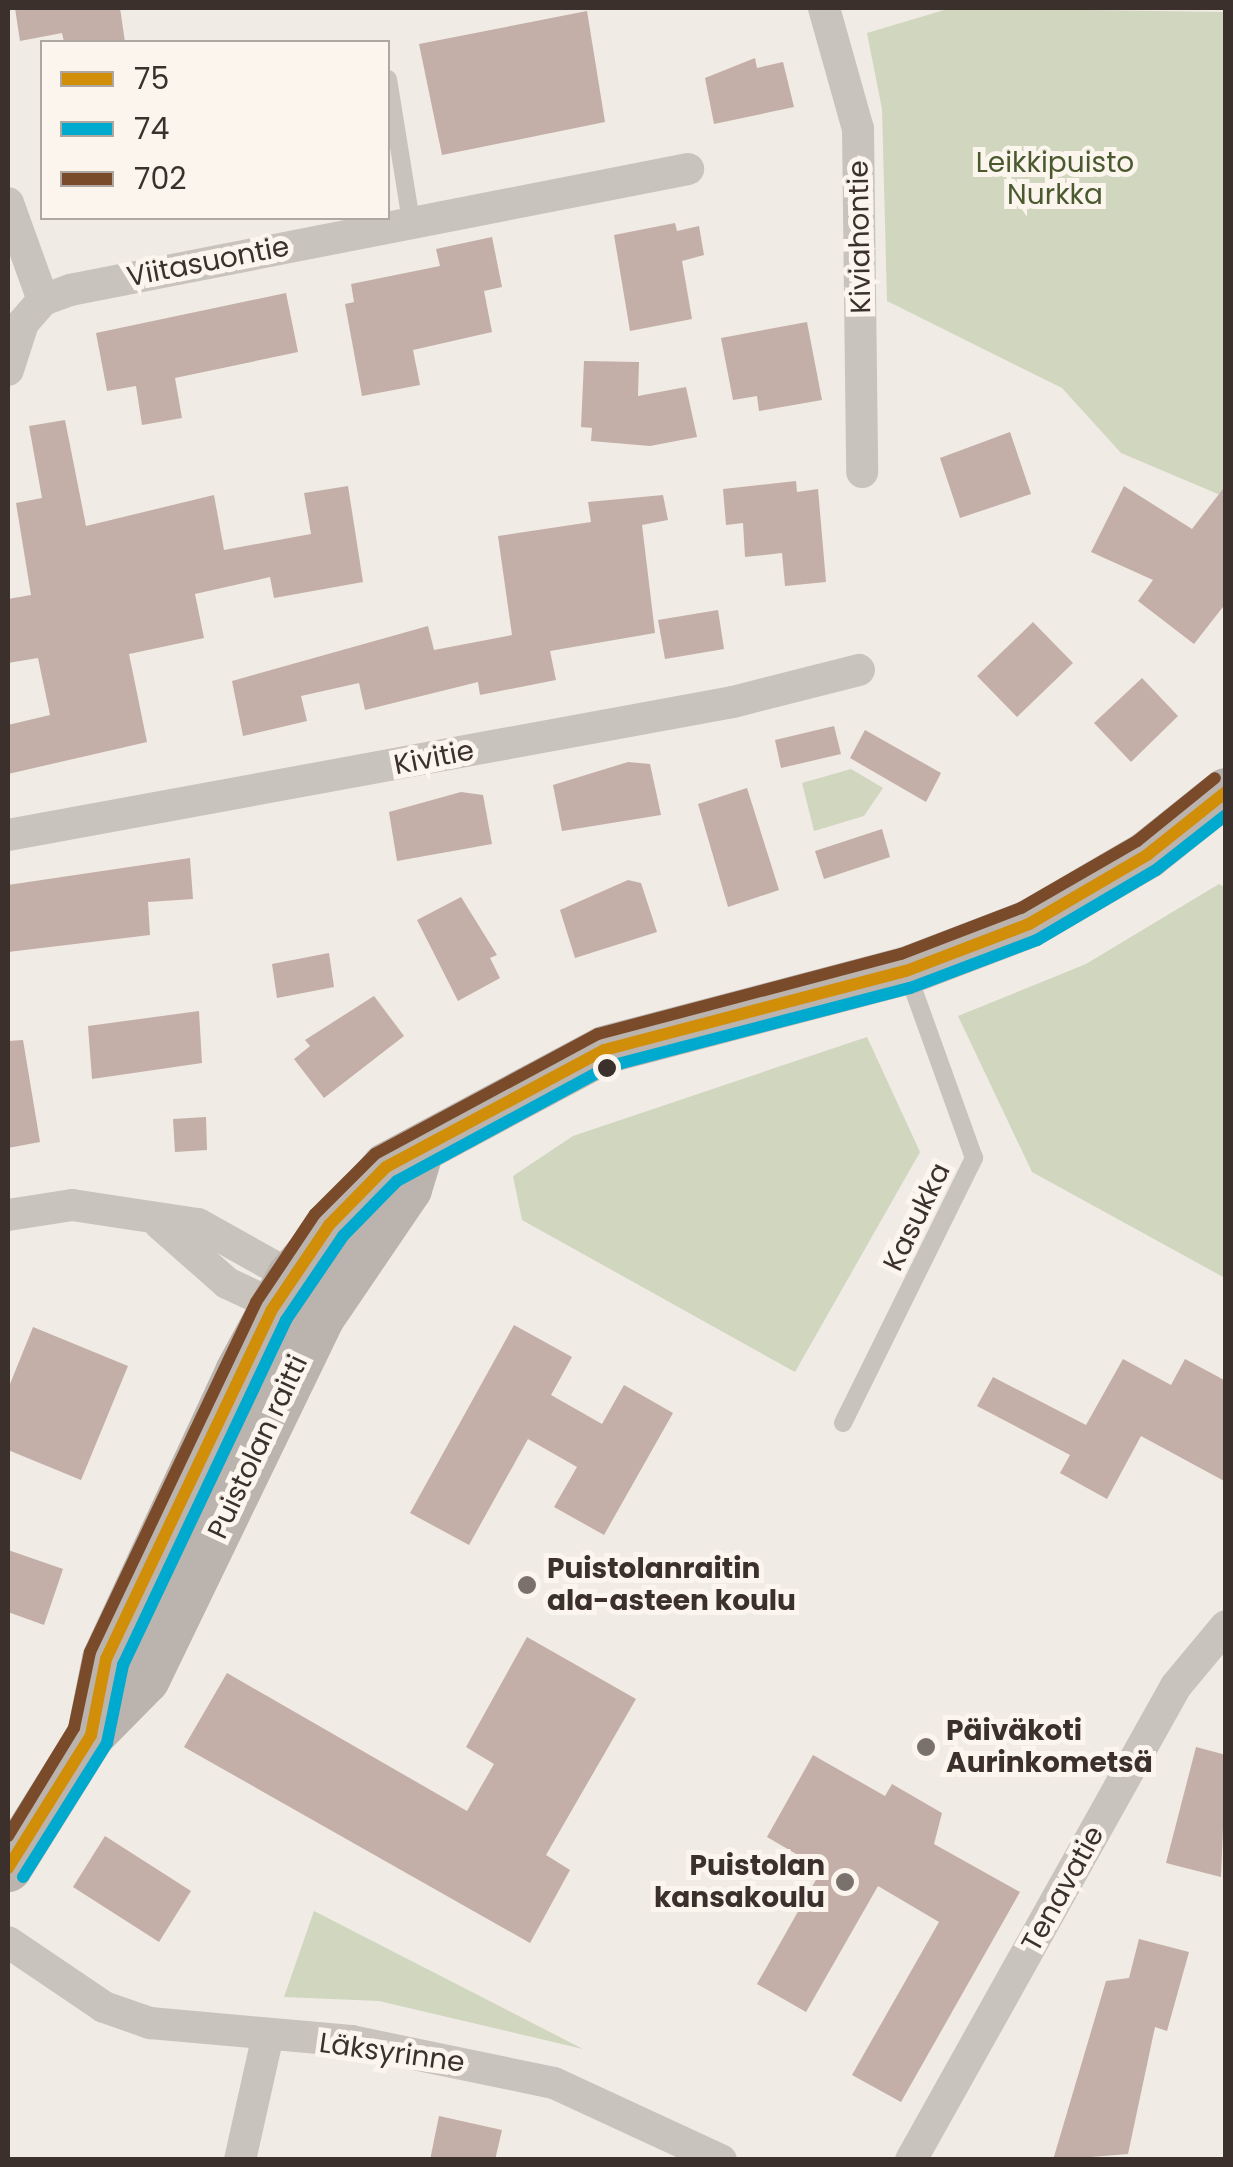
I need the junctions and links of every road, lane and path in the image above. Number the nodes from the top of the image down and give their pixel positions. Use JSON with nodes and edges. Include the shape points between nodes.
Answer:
{"nodes":[{"id":1,"x":824,"y":8,"type":"edge"},
{"id":2,"x":390,"y":91,"type":"edge"},
{"id":3,"x":688,"y":169,"type":"dead end"},
{"id":4,"x":8,"y":202,"type":"edge"},
{"id":5,"x":411,"y":221,"type":"junction"},
{"id":6,"x":42,"y":300,"type":"junction"},
{"id":7,"x":8,"y":370,"type":"edge"},
{"id":8,"x":862,"y":472,"type":"dead end"},
{"id":9,"x":859,"y":670,"type":"dead end"},
{"id":10,"x":1226,"y":792,"type":"edge"},
{"id":11,"x":8,"y":835,"type":"edge"},
{"id":12,"x":906,"y":971,"type":"junction"},
{"id":13,"x":419,"y":1154,"type":"junction"},
{"id":14,"x":8,"y":1215,"type":"edge"},
{"id":15,"x":281,"y":1293,"type":"junction"},
{"id":16,"x":320,"y":1317,"type":"junction"},
{"id":17,"x":843,"y":1423,"type":"dead end"},
{"id":18,"x":1226,"y":1626,"type":"edge"},
{"id":19,"x":90,"y":1735,"type":"junction"},
{"id":20,"x":8,"y":1868,"type":"edge"},
{"id":21,"x":8,"y":1942,"type":"edge"},
{"id":22,"x":268,"y":2039,"type":"junction"},
{"id":23,"x":240,"y":2160,"type":"edge"},
{"id":24,"x":721,"y":2160,"type":"edge"},
{"id":25,"x":911,"y":2160,"type":"edge"}],
"edges":[{"from":1,"to":8,"type":"street","name":"Kiviahontie","via":[[858,129]]},
{"from":2,"to":5,"type":"lane"},
{"from":3,"to":5,"type":"street","name":"Viitasuontie"},
{"from":4,"to":6,"type":"street"},
{"from":5,"to":6,"type":"street","name":"Viitasuontie"},
{"from":6,"to":7,"type":"street"},
{"from":9,"to":11,"type":"street","name":"Kivitie","via":[[733,702]]},
{"from":10,"to":12,"type":"main road","name":"Puistolan raitti","via":[[1090,891]]},
{"from":12,"to":13,"type":"main road","name":"Puistolan raitti","via":[[604,1050],[500,1099]]},
{"from":12,"to":17,"type":"lane","name":"Kasukka","via":[[974,1158]]},
{"from":13,"to":15,"type":"main road","name":"Puistolan raitti","via":[[386,1167]]},
{"from":13,"to":16,"type":"main road","name":"Puistolan raitti","via":[[408,1188]]},
{"from":14,"to":15,"type":"street","via":[[72,1206],[160,1224],[198,1224]]},
{"from":15,"to":16,"type":"street"},
{"from":15,"to":19,"type":"main road","name":"Puistolan raitti","via":[[106,1659]]},
{"from":16,"to":19,"type":"main road","name":"Puistolan raitti","via":[[146,1679]]},
{"from":18,"to":25,"type":"street","name":"Tenavatie","via":[[1176,1686]]},
{"from":19,"to":20,"type":"main road","name":"Puistolan raitti"},
{"from":21,"to":22,"type":"street","name":"Läksyrinne","via":[[104,2007],[150,2023]]},
{"from":22,"to":23,"type":"street"},
{"from":22,"to":24,"type":"street","name":"Läksyrinne","via":[[351,2041],[554,2083]]}]}
